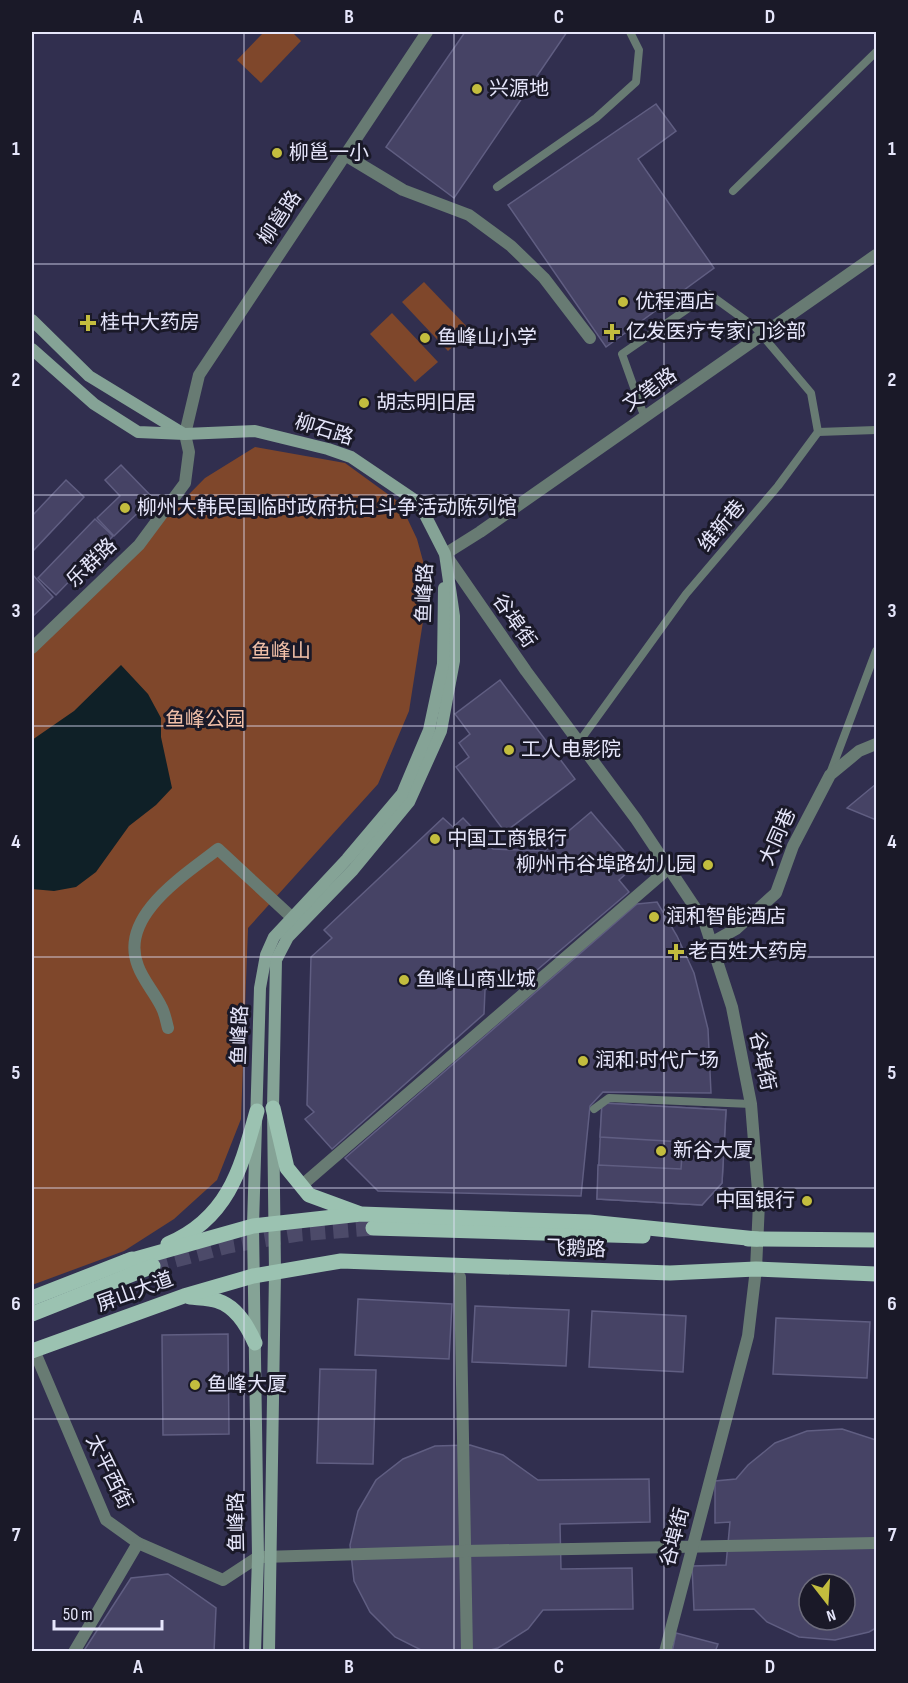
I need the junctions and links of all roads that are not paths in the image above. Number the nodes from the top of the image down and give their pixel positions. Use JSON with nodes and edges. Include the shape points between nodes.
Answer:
{"nodes":[{"id":1,"x":427,"y":32,"type":"edge"},
{"id":2,"x":630,"y":32,"type":"edge"},
{"id":3,"x":876,"y":52,"type":"edge"},
{"id":4,"x":345,"y":156,"type":"junction"},
{"id":5,"x":497,"y":187,"type":"dead end"},
{"id":6,"x":733,"y":192,"type":"dead end"},
{"id":7,"x":876,"y":255,"type":"edge"},
{"id":8,"x":32,"y":320,"type":"edge"},
{"id":9,"x":759,"y":332,"type":"junction"},
{"id":10,"x":590,"y":338,"type":"dead end"},
{"id":11,"x":32,"y":349,"type":"edge"},
{"id":12,"x":646,"y":416,"type":"junction"},
{"id":13,"x":876,"y":430,"type":"edge"},
{"id":14,"x":818,"y":432,"type":"junction"},
{"id":15,"x":185,"y":434,"type":"junction"},
{"id":16,"x":445,"y":554,"type":"junction"},
{"id":17,"x":32,"y":648,"type":"edge"},
{"id":18,"x":876,"y":651,"type":"edge"},
{"id":19,"x":579,"y":742,"type":"junction"},
{"id":20,"x":876,"y":744,"type":"edge"},
{"id":21,"x":830,"y":775,"type":"junction"},
{"id":22,"x":669,"y":868,"type":"junction"},
{"id":23,"x":296,"y":921,"type":"junction"},
{"id":24,"x":711,"y":943,"type":"junction"},
{"id":25,"x":168,"y":1028,"type":"dead end"},
{"id":26,"x":752,"y":1104,"type":"junction"},
{"id":27,"x":273,"y":1108,"type":"junction"},
{"id":28,"x":594,"y":1109,"type":"dead end"},
{"id":29,"x":257,"y":1110,"type":"junction"},
{"id":30,"x":301,"y":1186,"type":"junction"},
{"id":31,"x":361,"y":1214,"type":"junction"},
{"id":32,"x":274,"y":1224,"type":"junction"},
{"id":33,"x":253,"y":1226,"type":"junction"},
{"id":34,"x":373,"y":1228,"type":"tunnel mouth"},
{"id":35,"x":757,"y":1239,"type":"junction"},
{"id":36,"x":876,"y":1240,"type":"edge"},
{"id":37,"x":125,"y":1262,"type":"junction"},
{"id":38,"x":153,"y":1266,"type":"tunnel mouth"},
{"id":39,"x":756,"y":1269,"type":"junction"},
{"id":40,"x":274,"y":1272,"type":"junction"},
{"id":41,"x":876,"y":1274,"type":"edge"},
{"id":42,"x":253,"y":1276,"type":"junction"},
{"id":43,"x":460,"y":1277,"type":"dead end"},
{"id":44,"x":184,"y":1296,"type":"junction"},
{"id":45,"x":32,"y":1298,"type":"edge"},
{"id":46,"x":32,"y":1314,"type":"edge"},
{"id":47,"x":255,"y":1343,"type":"junction"},
{"id":48,"x":33,"y":1351,"type":"edge"},
{"id":49,"x":138,"y":1543,"type":"junction"},
{"id":50,"x":876,"y":1543,"type":"edge"},
{"id":51,"x":693,"y":1547,"type":"junction"},
{"id":52,"x":465,"y":1551,"type":"junction"},
{"id":53,"x":264,"y":1557,"type":"junction"},
{"id":54,"x":74,"y":1652,"type":"edge"},
{"id":55,"x":255,"y":1652,"type":"edge"},
{"id":56,"x":269,"y":1652,"type":"edge"},
{"id":57,"x":467,"y":1652,"type":"edge"},
{"id":58,"x":665,"y":1652,"type":"edge"}],
"edges":[{"from":1,"to":4,"type":"street","name":"柳邕路"},
{"from":2,"to":5,"type":"lane","via":[[639,50],[636,82],[596,118]]},
{"from":3,"to":6,"type":"lane"},
{"from":4,"to":10,"type":"street","via":[[403,190],[469,215],[511,246],[544,278]]},
{"from":4,"to":15,"type":"street","name":"柳邕路","via":[[199,375]]},
{"from":7,"to":9,"type":"street","name":"文笔路"},
{"from":8,"to":15,"type":"main road","via":[[89,376]]},
{"from":9,"to":12,"type":"street","name":"文笔路"},
{"from":9,"to":12,"type":"lane","via":[[709,294],[622,354]]},
{"from":9,"to":14,"type":"lane","via":[[811,393]]},
{"from":11,"to":15,"type":"main road","name":"柳石路","via":[[94,404],[138,432]]},
{"from":12,"to":16,"type":"street","name":"文笔路"},
{"from":13,"to":14,"type":"lane"},
{"from":14,"to":19,"type":"lane","name":"维新巷","via":[[778,486],[686,594]]},
{"from":15,"to":16,"type":"main road","name":"柳石路","via":[[255,431],[351,457],[419,503]]},
{"from":15,"to":17,"type":"street","name":"乐群路","via":[[189,452],[185,483],[139,545]]},
{"from":16,"to":19,"type":"street","name":"谷埠街"},
{"from":16,"to":23,"type":"main road","name":"鱼峰路","via":[[443,664],[429,730],[402,794]]},
{"from":18,"to":21,"type":"lane"},
{"from":19,"to":22,"type":"street","name":"谷埠街"},
{"from":20,"to":21,"type":"street","name":"大同巷","via":[[860,751]]},
{"from":21,"to":24,"type":"street","name":"大同巷","via":[[793,846],[776,893],[736,928]]},
{"from":22,"to":24,"type":"street","name":"谷埠街","via":[[704,921]]},
{"from":22,"to":30,"type":"street"},
{"from":23,"to":25,"type":"street","via":[[218,849],[165,891],[146,911],[133,947]]},
{"from":23,"to":27,"type":"main road","name":"鱼峰路","via":[[276,960]]},
{"from":23,"to":29,"type":"main road","name":"鱼峰路","via":[[274,938],[266,955],[260,988]]},
{"from":24,"to":26,"type":"street","name":"谷埠街","via":[[732,1007]]},
{"from":26,"to":28,"type":"lane","via":[[609,1098]]},
{"from":26,"to":35,"type":"street","name":"谷埠街","via":[[759,1203]]},
{"from":27,"to":30,"type":"main road","via":[[288,1168]]},
{"from":27,"to":32,"type":"main road","name":"鱼峰路"},
{"from":29,"to":33,"type":"main road","name":"鱼峰路"},
{"from":29,"to":37,"type":"main road","via":[[235,1181],[214,1212],[179,1239]]},
{"from":30,"to":31,"type":"main road","via":[[309,1195]]},
{"from":31,"to":32,"type":"main road"},
{"from":31,"to":35,"type":"main road","via":[[588,1222]]},
{"from":32,"to":33,"type":"main road"},
{"from":32,"to":40,"type":"main road","name":"鱼峰路"},
{"from":33,"to":37,"type":"main road"},
{"from":33,"to":42,"type":"main road","name":"鱼峰路"},
{"from":34,"to":35,"type":"main road","name":"飞鹅路"},
{"from":35,"to":36,"type":"main road","name":"飞鹅路"},
{"from":35,"to":39,"type":"street","name":"谷埠街"},
{"from":37,"to":45,"type":"main road"},
{"from":38,"to":46,"type":"main road","name":"屏山大道"},
{"from":39,"to":40,"type":"main road","name":"飞鹅路","via":[[670,1274],[341,1262]]},
{"from":39,"to":41,"type":"main road","name":"飞鹅路"},
{"from":39,"to":51,"type":"street","name":"谷埠街","via":[[748,1336]]},
{"from":40,"to":42,"type":"main road","name":"飞鹅路"},
{"from":40,"to":53,"type":"main road","name":"鱼峰路"},
{"from":42,"to":44,"type":"main road","name":"屏山大道"},
{"from":42,"to":47,"type":"main road","name":"鱼峰路"},
{"from":43,"to":52,"type":"street"},
{"from":44,"to":47,"type":"main road","via":[[219,1301],[247,1324]]},
{"from":44,"to":48,"type":"main road","name":"屏山大道"},
{"from":47,"to":53,"type":"main road","name":"鱼峰路"},
{"from":48,"to":49,"type":"street","name":"太平西街","via":[[106,1520]]},
{"from":49,"to":53,"type":"street","name":"太平西街","via":[[223,1580]]},
{"from":49,"to":54,"type":"street"},
{"from":50,"to":51,"type":"street"},
{"from":51,"to":52,"type":"street"},
{"from":51,"to":58,"type":"street","name":"谷埠街"},
{"from":52,"to":53,"type":"street"},
{"from":52,"to":57,"type":"street"},
{"from":53,"to":55,"type":"main road","name":"鱼峰路"},
{"from":53,"to":56,"type":"main road","name":"鱼峰路"}]}
